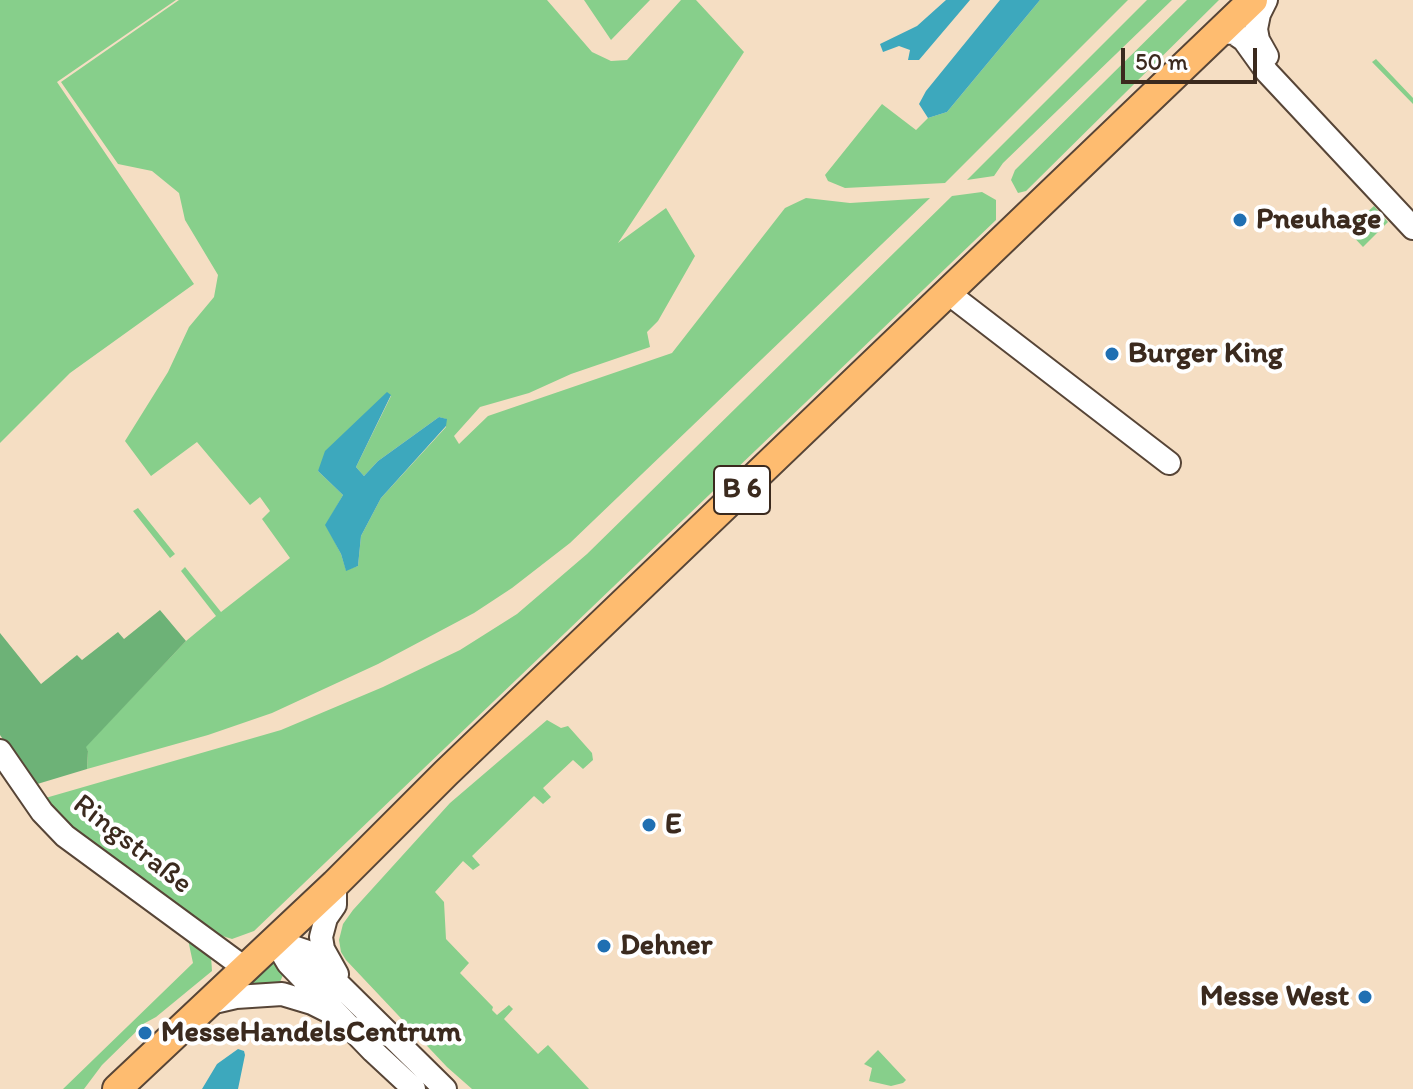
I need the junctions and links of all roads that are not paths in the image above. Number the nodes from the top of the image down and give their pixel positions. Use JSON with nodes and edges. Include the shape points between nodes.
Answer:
{"nodes":[{"id":1,"x":1253,"y":0,"type":"edge"},
{"id":2,"x":1266,"y":0,"type":"edge"},
{"id":3,"x":1219,"y":32,"type":"junction"},
{"id":4,"x":1310,"y":120,"type":"junction"},
{"id":5,"x":1413,"y":228,"type":"edge"},
{"id":6,"x":948,"y":293,"type":"junction"},
{"id":7,"x":1169,"y":463,"type":"dead end"},
{"id":8,"x":0,"y":751,"type":"edge"},
{"id":9,"x":335,"y":884,"type":"junction"},
{"id":10,"x":275,"y":941,"type":"junction"},
{"id":11,"x":246,"y":969,"type":"junction"},
{"id":12,"x":346,"y":989,"type":"junction"},
{"id":13,"x":210,"y":1003,"type":"junction"},
{"id":14,"x":338,"y":1016,"type":"junction"},
{"id":15,"x":117,"y":1089,"type":"edge"},
{"id":16,"x":414,"y":1089,"type":"edge"},
{"id":17,"x":445,"y":1089,"type":"edge"}],
"edges":[{"from":1,"to":3,"type":"main road","number":"B 6"},
{"from":2,"to":4,"type":"street","via":[[1256,29],[1258,40]]},
{"from":3,"to":4,"type":"street","via":[[1244,40]]},
{"from":3,"to":6,"type":"main road","number":"B 6"},
{"from":4,"to":5,"type":"street"},
{"from":6,"to":7,"type":"street"},
{"from":6,"to":9,"type":"main road","number":"B 6"},
{"from":8,"to":11,"type":"street","name":"Ringstraße","via":[[65,836]]},
{"from":9,"to":10,"type":"main road","number":"B 6"},
{"from":9,"to":12,"type":"street","via":[[335,905],[321,937]]},
{"from":10,"to":11,"type":"main road","number":"B 6"},
{"from":10,"to":12,"type":"street","via":[[305,951]]},
{"from":10,"to":14,"type":"street","via":[[288,963]]},
{"from":11,"to":13,"type":"main road","number":"B 6"},
{"from":12,"to":17,"type":"street"},
{"from":13,"to":14,"type":"street","via":[[282,994]]},
{"from":13,"to":15,"type":"main road","number":"B 6"},
{"from":14,"to":16,"type":"street"}]}
